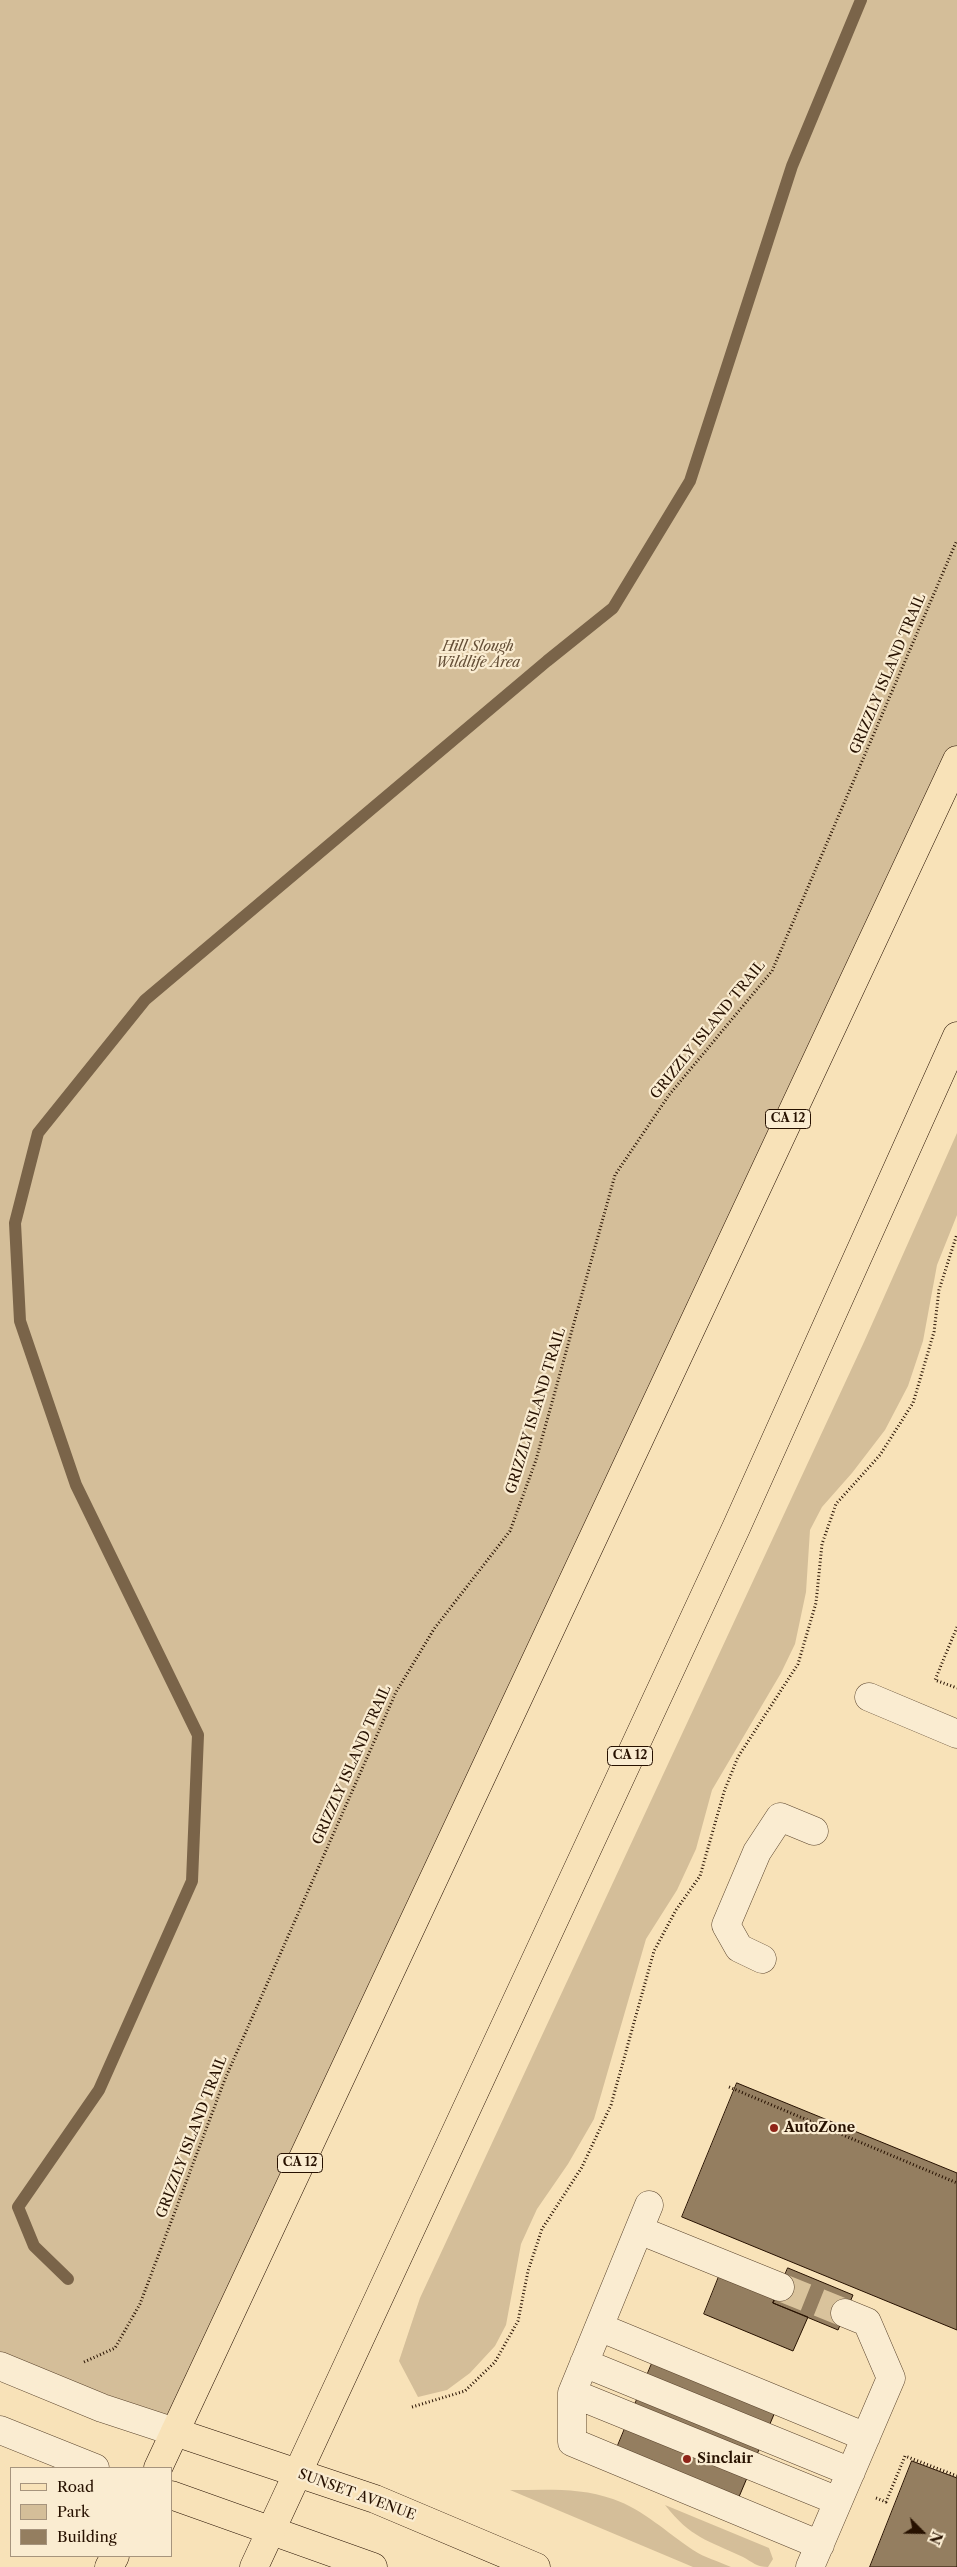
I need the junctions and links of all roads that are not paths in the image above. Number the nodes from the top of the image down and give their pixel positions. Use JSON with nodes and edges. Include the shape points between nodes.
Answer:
{"nodes":[{"id":1,"x":957,"y":760,"type":"edge"},
{"id":2,"x":957,"y":1036,"type":"edge"},
{"id":3,"x":869,"y":1697,"type":"dead end"},
{"id":4,"x":957,"y":1734,"type":"edge"},
{"id":5,"x":814,"y":1831,"type":"dead end"},
{"id":6,"x":762,"y":1959,"type":"dead end"},
{"id":7,"x":649,"y":2205,"type":"dead end"},
{"id":8,"x":639,"y":2230,"type":"junction"},
{"id":9,"x":780,"y":2287,"type":"tunnel mouth"},
{"id":10,"x":846,"y":2313,"type":"tunnel mouth"},
{"id":11,"x":599,"y":2327,"type":"junction"},
{"id":12,"x":584,"y":2363,"type":"junction"},
{"id":13,"x":0,"y":2366,"type":"edge"},
{"id":14,"x":572,"y":2393,"type":"junction"},
{"id":15,"x":0,"y":2430,"type":"edge"},
{"id":16,"x":175,"y":2432,"type":"junction"},
{"id":17,"x":866,"y":2437,"type":"junction"},
{"id":18,"x":92,"y":2467,"type":"edge"},
{"id":19,"x":158,"y":2467,"type":"edge"},
{"id":20,"x":850,"y":2472,"type":"junction"},
{"id":21,"x":299,"y":2474,"type":"junction"},
{"id":22,"x":172,"y":2495,"type":"edge"},
{"id":23,"x":838,"y":2501,"type":"junction"},
{"id":24,"x":271,"y":2530,"type":"junction"},
{"id":25,"x":815,"y":2556,"type":"edge"},
{"id":26,"x":254,"y":2567,"type":"edge"},
{"id":27,"x":373,"y":2567,"type":"edge"},
{"id":28,"x":536,"y":2567,"type":"edge"}],
"edges":[{"from":1,"to":16,"type":"main road","number":"CA 12"},
{"from":2,"to":21,"type":"main road","number":"CA 12","via":[[736,1528]]},
{"from":3,"to":4,"type":"street"},
{"from":5,"to":6,"type":"street","via":[[780,1817],[757,1852],[726,1925],[739,1948]]},
{"from":7,"to":8,"type":"street"},
{"from":8,"to":9,"type":"street"},
{"from":8,"to":11,"type":"street"},
{"from":10,"to":17,"type":"street","via":[[868,2322],[891,2378]]},
{"from":11,"to":12,"type":"street"},
{"from":11,"to":17,"type":"street"},
{"from":12,"to":14,"type":"street"},
{"from":12,"to":20,"type":"street"},
{"from":13,"to":16,"type":"street","via":[[102,2408]]},
{"from":14,"to":23,"type":"street"},
{"from":14,"to":25,"type":"street","via":[[572,2442]]},
{"from":15,"to":18,"type":"street"},
{"from":16,"to":19,"type":"main road","number":"CA 12"},
{"from":16,"to":21,"type":"main road","name":"SUNSET AVENUE"},
{"from":17,"to":20,"type":"street"},
{"from":20,"to":23,"type":"street"},
{"from":21,"to":24,"type":"main road","number":"CA 12"},
{"from":21,"to":28,"type":"main road","name":"SUNSET AVENUE","via":[[375,2499]]},
{"from":22,"to":24,"type":"main road"},
{"from":23,"to":25,"type":"street"},
{"from":24,"to":26,"type":"main road","number":"CA 12"},
{"from":24,"to":27,"type":"main road"}]}
